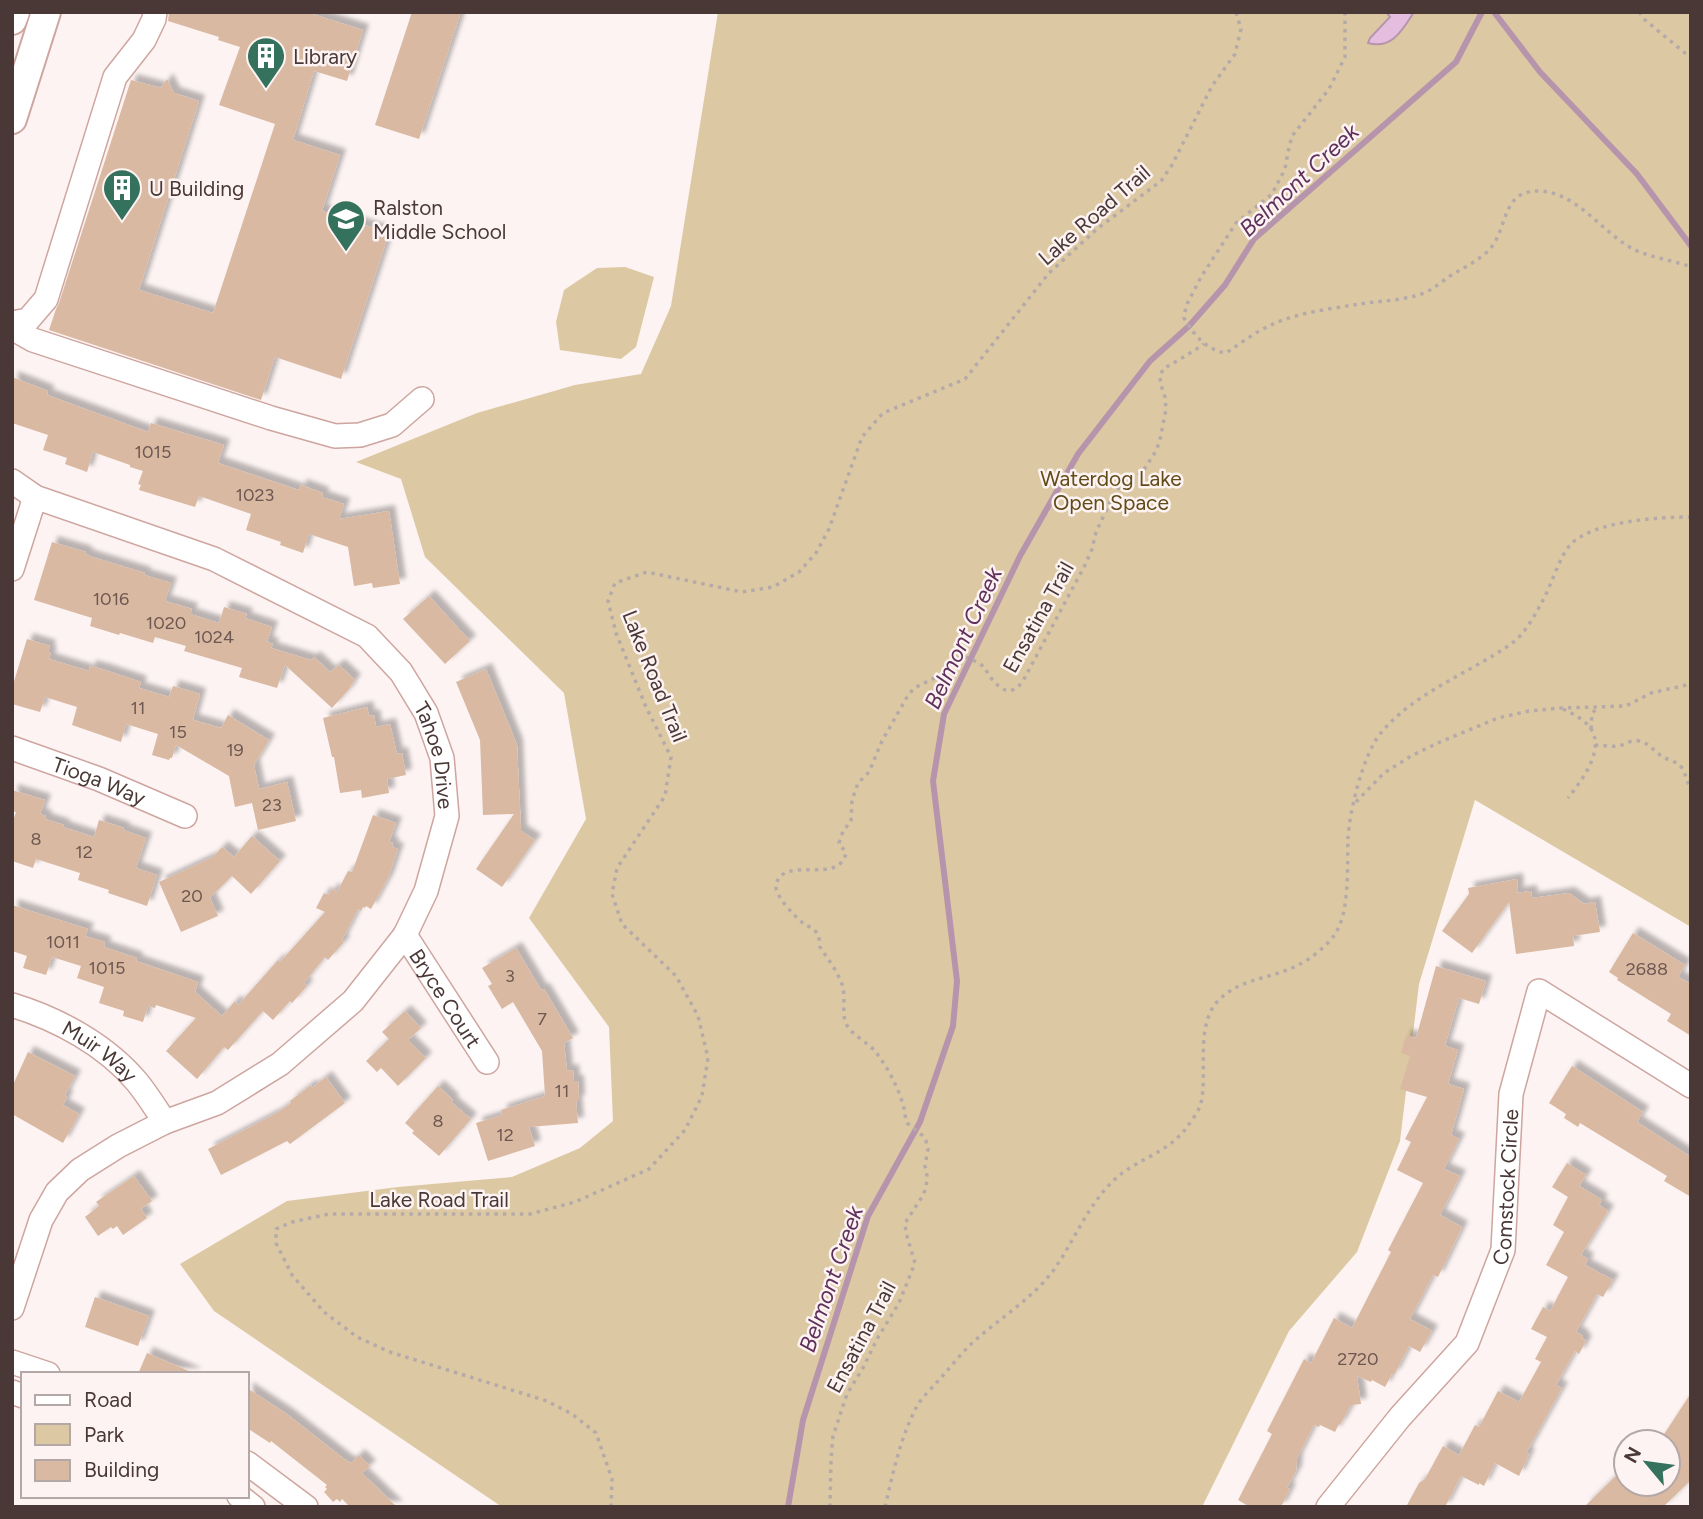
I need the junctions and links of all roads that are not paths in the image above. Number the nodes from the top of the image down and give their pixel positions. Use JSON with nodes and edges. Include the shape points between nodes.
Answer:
{"nodes":[{"id":1,"x":15,"y":12,"type":"edge"},
{"id":2,"x":46,"y":12,"type":"edge"},
{"id":3,"x":155,"y":12,"type":"edge"},
{"id":4,"x":12,"y":20,"type":"edge"},
{"id":5,"x":12,"y":119,"type":"edge"},
{"id":6,"x":12,"y":323,"type":"edge"},
{"id":7,"x":12,"y":328,"type":"edge"},
{"id":8,"x":422,"y":398,"type":"dead end"},
{"id":9,"x":12,"y":481,"type":"edge"},
{"id":10,"x":35,"y":496,"type":"junction"},
{"id":11,"x":12,"y":499,"type":"edge"},
{"id":12,"x":12,"y":569,"type":"edge"},
{"id":13,"x":12,"y":748,"type":"edge"},
{"id":14,"x":185,"y":816,"type":"dead end"},
{"id":15,"x":405,"y":935,"type":"junction"},
{"id":16,"x":12,"y":1005,"type":"edge"},
{"id":17,"x":487,"y":1062,"type":"dead end"},
{"id":18,"x":1691,"y":1086,"type":"edge"},
{"id":19,"x":165,"y":1122,"type":"junction"},
{"id":20,"x":12,"y":1308,"type":"edge"},
{"id":21,"x":12,"y":1362,"type":"edge"},
{"id":22,"x":42,"y":1372,"type":"edge"},
{"id":23,"x":248,"y":1464,"type":"edge"},
{"id":24,"x":306,"y":1507,"type":"edge"},
{"id":25,"x":1328,"y":1507,"type":"edge"}],
"edges":[{"from":1,"to":4,"type":"main road"},
{"from":2,"to":5,"type":"main road"},
{"from":3,"to":6,"type":"street","via":[[144,40],[115,77],[46,299],[28,320]]},
{"from":7,"to":8,"type":"street","via":[[33,340],[335,436],[360,435],[392,425]]},
{"from":9,"to":10,"type":"street","name":"Tahoe Drive"},
{"from":10,"to":11,"type":"street","name":"Tahoe Drive"},
{"from":10,"to":12,"type":"street"},
{"from":10,"to":15,"type":"street","name":"Tahoe Drive","via":[[214,559],[367,636],[401,672],[426,713],[442,758],[446,816],[426,891]]},
{"from":13,"to":14,"type":"street","name":"Tioga Way"},
{"from":15,"to":17,"type":"street","name":"Bryce Court"},
{"from":15,"to":19,"type":"street","name":"Tahoe Drive","via":[[353,1001],[280,1064],[217,1103]]},
{"from":16,"to":19,"type":"street","name":"Muir Way","via":[[79,1034],[112,1055]]},
{"from":18,"to":25,"type":"street","name":"Comstock Circle","via":[[1539,991],[1511,1094],[1503,1250],[1467,1343]]},
{"from":19,"to":20,"type":"street","name":"Tahoe Drive","via":[[80,1170],[57,1192],[41,1220]]},
{"from":21,"to":22,"type":"street"},
{"from":23,"to":24,"type":"street"}]}
